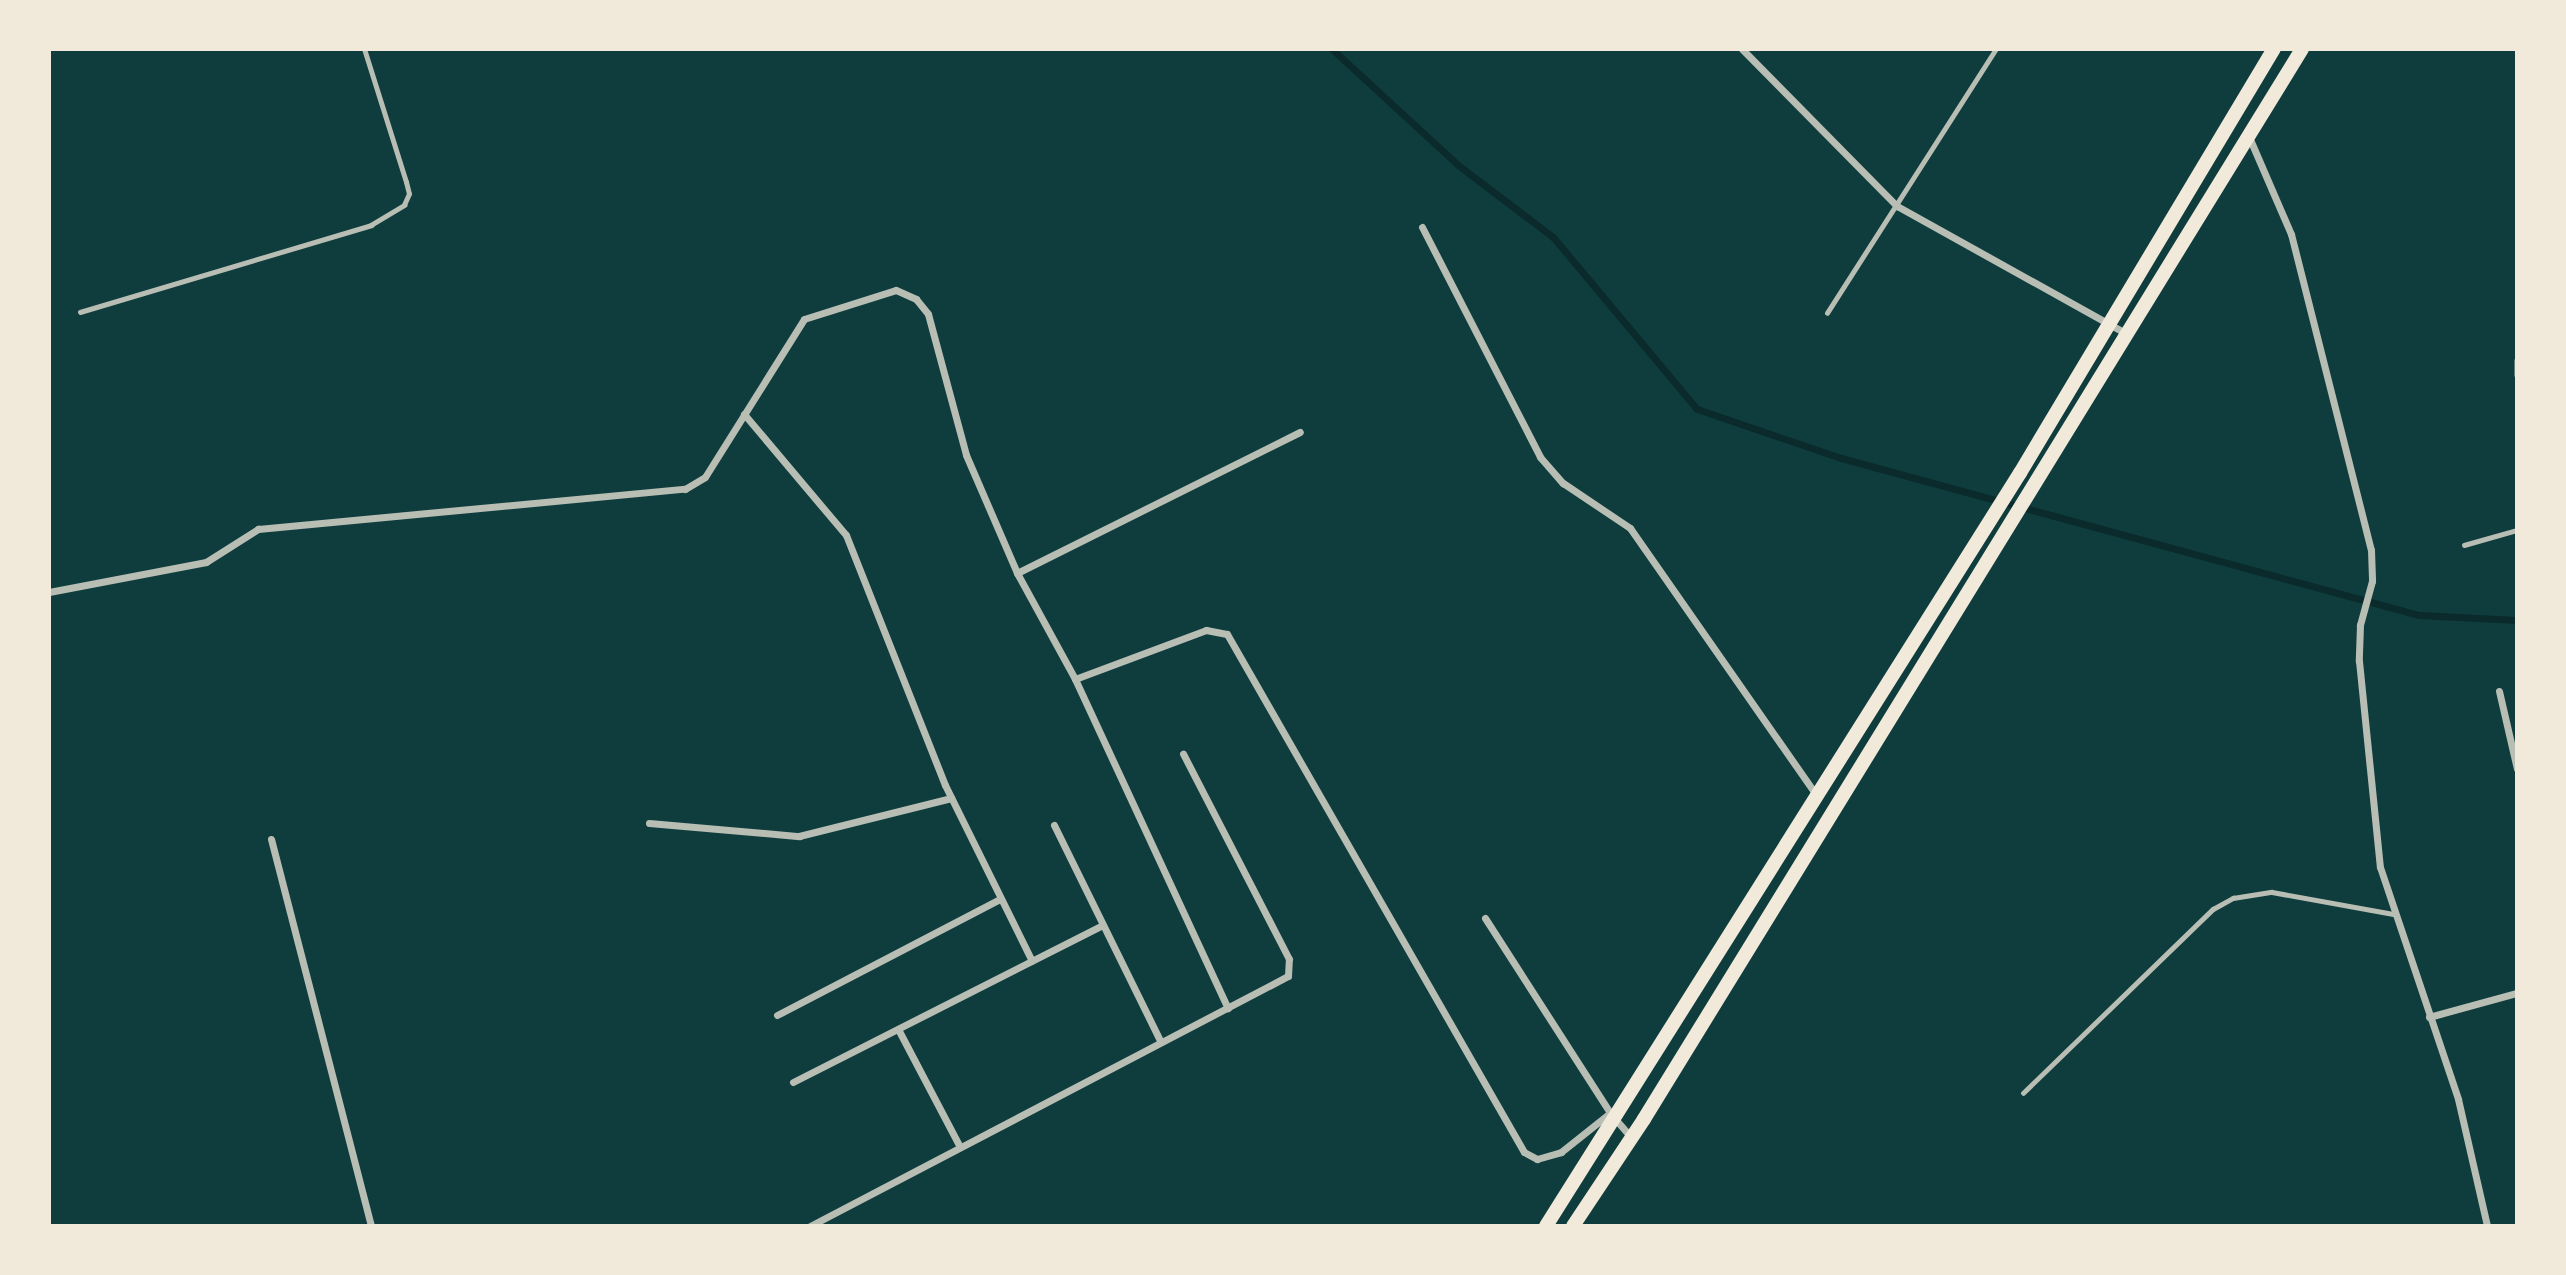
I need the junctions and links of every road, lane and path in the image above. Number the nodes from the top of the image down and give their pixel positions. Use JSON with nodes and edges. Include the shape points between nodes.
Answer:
{"nodes":[{"id":1,"x":364,"y":49,"type":"edge"},
{"id":2,"x":1742,"y":49,"type":"edge"},
{"id":3,"x":1996,"y":49,"type":"edge"},
{"id":4,"x":2274,"y":49,"type":"edge"},
{"id":5,"x":2302,"y":49,"type":"edge"},
{"id":6,"x":2249,"y":136,"type":"junction"},
{"id":7,"x":1897,"y":206,"type":"junction"},
{"id":8,"x":1422,"y":227,"type":"dead end"},
{"id":9,"x":80,"y":312,"type":"dead end"},
{"id":10,"x":1827,"y":313,"type":"dead end"},
{"id":11,"x":2106,"y":324,"type":"junction"},
{"id":12,"x":2127,"y":334,"type":"junction"},
{"id":13,"x":2517,"y":360,"type":"edge"},
{"id":14,"x":2517,"y":375,"type":"edge"},
{"id":15,"x":744,"y":414,"type":"junction"},
{"id":16,"x":1300,"y":432,"type":"dead end"},
{"id":17,"x":2517,"y":530,"type":"edge"},
{"id":18,"x":2464,"y":545,"type":"dead end"},
{"id":19,"x":1017,"y":573,"type":"junction"},
{"id":20,"x":49,"y":592,"type":"edge"},
{"id":21,"x":1075,"y":679,"type":"junction"},
{"id":22,"x":2499,"y":691,"type":"dead end"},
{"id":23,"x":1183,"y":754,"type":"dead end"},
{"id":24,"x":2517,"y":769,"type":"edge"},
{"id":25,"x":1816,"y":796,"type":"junction"},
{"id":26,"x":951,"y":797,"type":"junction"},
{"id":27,"x":649,"y":822,"type":"dead end"},
{"id":28,"x":1054,"y":825,"type":"dead end"},
{"id":29,"x":271,"y":839,"type":"dead end"},
{"id":30,"x":1000,"y":898,"type":"junction"},
{"id":31,"x":2393,"y":914,"type":"junction"},
{"id":32,"x":1485,"y":918,"type":"dead end"},
{"id":33,"x":1104,"y":925,"type":"junction"},
{"id":34,"x":1032,"y":961,"type":"junction"},
{"id":35,"x":2517,"y":993,"type":"edge"},
{"id":36,"x":1228,"y":1007,"type":"junction"},
{"id":37,"x":778,"y":1015,"type":"dead end"},
{"id":38,"x":2429,"y":1017,"type":"junction"},
{"id":39,"x":898,"y":1029,"type":"junction"},
{"id":40,"x":1160,"y":1040,"type":"junction"},
{"id":41,"x":793,"y":1082,"type":"dead end"},
{"id":42,"x":2023,"y":1093,"type":"dead end"},
{"id":43,"x":1612,"y":1116,"type":"junction"},
{"id":44,"x":1632,"y":1138,"type":"junction"},
{"id":45,"x":959,"y":1145,"type":"junction"},
{"id":46,"x":371,"y":1226,"type":"edge"},
{"id":47,"x":810,"y":1226,"type":"edge"},
{"id":48,"x":1546,"y":1226,"type":"edge"},
{"id":49,"x":1573,"y":1226,"type":"edge"},
{"id":50,"x":2487,"y":1226,"type":"edge"}],
"edges":[{"from":1,"to":9,"type":"lane","via":[[406,182],[409,194],[404,205],[371,225]]},
{"from":2,"to":7,"type":"street"},
{"from":3,"to":7,"type":"lane"},
{"from":4,"to":11,"type":"main road"},
{"from":5,"to":6,"type":"main road"},
{"from":6,"to":12,"type":"main road"},
{"from":6,"to":31,"type":"street","via":[[2291,234],[2371,550],[2372,582],[2360,625],[2359,661],[2380,867]]},
{"from":7,"to":10,"type":"lane"},
{"from":7,"to":11,"type":"street"},
{"from":8,"to":25,"type":"street","via":[[1541,457],[1563,483],[1630,528]]},
{"from":11,"to":12,"type":"street"},
{"from":11,"to":25,"type":"main road","via":[[2020,473]]},
{"from":12,"to":44,"type":"main road"},
{"from":13,"to":14,"type":"lane"},
{"from":15,"to":19,"type":"street","via":[[811,315],[882,292],[896,290],[916,299],[937,337],[966,455]]},
{"from":15,"to":20,"type":"street","via":[[705,477],[685,489],[258,529],[206,562]]},
{"from":15,"to":26,"type":"street","via":[[846,535]]},
{"from":16,"to":19,"type":"street"},
{"from":17,"to":18,"type":"lane"},
{"from":19,"to":21,"type":"street"},
{"from":21,"to":36,"type":"street"},
{"from":21,"to":43,"type":"street","via":[[1206,629],[1227,634],[1524,1152],[1536,1158],[1561,1152]]},
{"from":22,"to":24,"type":"street"},
{"from":23,"to":36,"type":"street","via":[[1291,970],[1278,983]]},
{"from":25,"to":43,"type":"main road"},
{"from":26,"to":27,"type":"street","via":[[799,836]]},
{"from":26,"to":30,"type":"street"},
{"from":28,"to":33,"type":"street"},
{"from":29,"to":46,"type":"street"},
{"from":30,"to":34,"type":"street"},
{"from":30,"to":37,"type":"street"},
{"from":31,"to":38,"type":"street"},
{"from":31,"to":42,"type":"lane","via":[[2272,892],[2234,898],[2213,909]]},
{"from":32,"to":43,"type":"street"},
{"from":33,"to":34,"type":"street"},
{"from":33,"to":40,"type":"street"},
{"from":34,"to":39,"type":"street"},
{"from":35,"to":38,"type":"street"},
{"from":36,"to":40,"type":"street"},
{"from":38,"to":50,"type":"street","via":[[2458,1099]]},
{"from":39,"to":41,"type":"street"},
{"from":39,"to":45,"type":"street"},
{"from":40,"to":45,"type":"street"},
{"from":43,"to":44,"type":"street"},
{"from":43,"to":48,"type":"main road"},
{"from":44,"to":49,"type":"main road"},
{"from":45,"to":47,"type":"street"}]}
